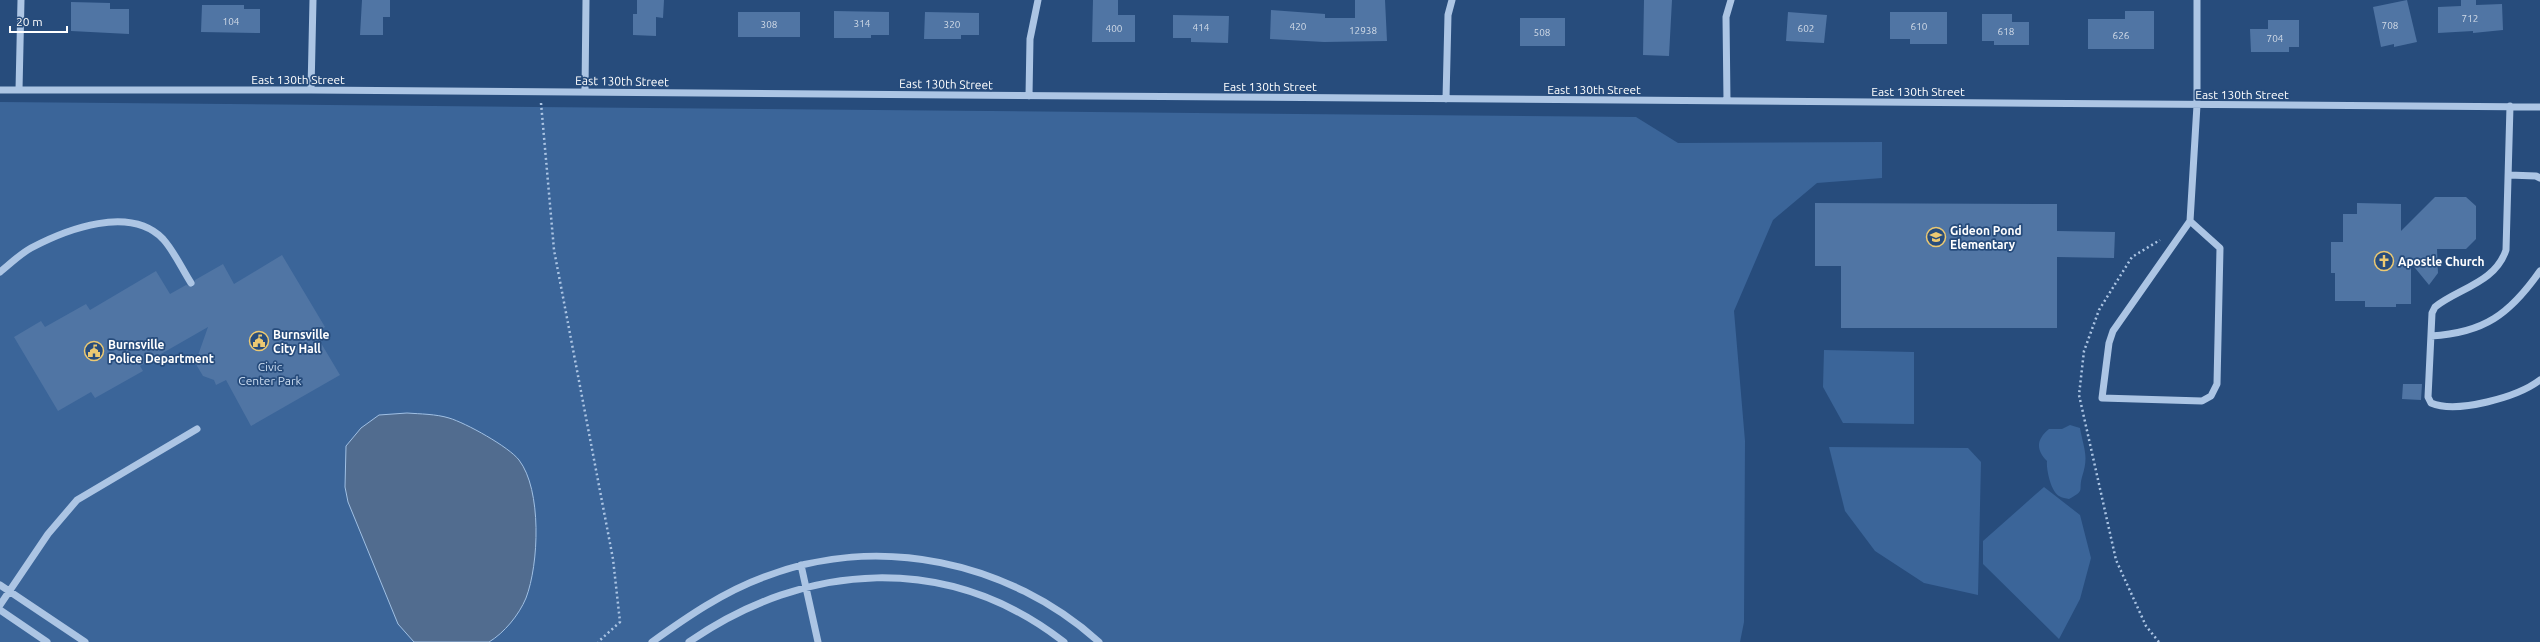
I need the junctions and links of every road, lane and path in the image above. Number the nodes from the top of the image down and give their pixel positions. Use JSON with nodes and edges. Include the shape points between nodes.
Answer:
{"nodes":[{"id":1,"x":21,"y":0,"type":"edge"},
{"id":2,"x":313,"y":0,"type":"edge"},
{"id":3,"x":586,"y":0,"type":"edge"},
{"id":4,"x":1038,"y":0,"type":"edge"},
{"id":5,"x":1452,"y":0,"type":"edge"},
{"id":6,"x":1732,"y":0,"type":"edge"},
{"id":7,"x":2197,"y":0,"type":"edge"},
{"id":8,"x":0,"y":90,"type":"edge"},
{"id":9,"x":19,"y":90,"type":"junction"},
{"id":10,"x":311,"y":90,"type":"junction"},
{"id":11,"x":540,"y":91,"type":"junction"},
{"id":12,"x":585,"y":91,"type":"junction"},
{"id":13,"x":1029,"y":96,"type":"junction"},
{"id":14,"x":1446,"y":99,"type":"junction"},
{"id":15,"x":1726,"y":101,"type":"junction"},
{"id":16,"x":2197,"y":105,"type":"junction"},
{"id":17,"x":2510,"y":106,"type":"junction"},
{"id":18,"x":2540,"y":106,"type":"edge"},
{"id":19,"x":2509,"y":175,"type":"junction"},
{"id":20,"x":2540,"y":178,"type":"edge"},
{"id":21,"x":2190,"y":221,"type":"junction"},
{"id":22,"x":2540,"y":271,"type":"edge"},
{"id":23,"x":0,"y":272,"type":"edge"},
{"id":24,"x":190,"y":282,"type":"dead end"},
{"id":25,"x":2431,"y":336,"type":"junction"},
{"id":26,"x":2540,"y":380,"type":"edge"},
{"id":27,"x":2084,"y":425,"type":"dead end"},
{"id":28,"x":198,"y":429,"type":"dead end"},
{"id":29,"x":801,"y":565,"type":"junction"},
{"id":30,"x":0,"y":586,"type":"edge"},
{"id":31,"x":806,"y":586,"type":"junction"},
{"id":32,"x":9,"y":590,"type":"junction"},
{"id":33,"x":0,"y":605,"type":"edge"},
{"id":34,"x":0,"y":610,"type":"edge"},
{"id":35,"x":47,"y":642,"type":"edge"},
{"id":36,"x":85,"y":642,"type":"edge"},
{"id":37,"x":598,"y":642,"type":"edge"},
{"id":38,"x":652,"y":642,"type":"edge"},
{"id":39,"x":689,"y":642,"type":"edge"},
{"id":40,"x":818,"y":642,"type":"edge"},
{"id":41,"x":1064,"y":642,"type":"edge"},
{"id":42,"x":1099,"y":642,"type":"edge"},
{"id":43,"x":2159,"y":642,"type":"edge"}],
"edges":[{"from":1,"to":9,"type":"street"},
{"from":2,"to":10,"type":"street"},
{"from":3,"to":12,"type":"street"},
{"from":4,"to":13,"type":"street","via":[[1030,39]]},
{"from":5,"to":14,"type":"street","via":[[1448,15]]},
{"from":6,"to":15,"type":"street","via":[[1726,17]]},
{"from":7,"to":16,"type":"street"},
{"from":8,"to":9,"type":"street","name":"East 130th Street"},
{"from":9,"to":10,"type":"street","name":"East 130th Street"},
{"from":10,"to":11,"type":"street","name":"East 130th Street"},
{"from":11,"to":12,"type":"street","name":"East 130th Street"},
{"from":11,"to":37,"type":"path","via":[[554,250],[613,559],[620,622]]},
{"from":12,"to":13,"type":"street","name":"East 130th Street"},
{"from":13,"to":14,"type":"street","name":"East 130th Street"},
{"from":14,"to":15,"type":"street","name":"East 130th Street"},
{"from":15,"to":16,"type":"street","name":"East 130th Street"},
{"from":16,"to":17,"type":"street","name":"East 130th Street"},
{"from":16,"to":21,"type":"street"},
{"from":17,"to":18,"type":"street","name":"East 130th Street"},
{"from":17,"to":19,"type":"street"},
{"from":19,"to":20,"type":"street"},
{"from":19,"to":25,"type":"street","via":[[2508,236],[2502,261],[2476,285],[2435,307],[2432,313]]},
{"from":21,"to":21,"type":"street","via":[[2220,248],[2217,384],[2211,396],[2202,401],[2102,398],[2109,343],[2113,331]]},
{"from":22,"to":25,"type":"street","via":[[2511,307],[2491,322],[2470,330]]},
{"from":23,"to":24,"type":"street","via":[[30,248],[93,224],[118,220],[144,226],[163,239]]},
{"from":25,"to":26,"type":"street","via":[[2428,397],[2431,403],[2438,406],[2448,407],[2497,400],[2516,395]]},
{"from":27,"to":43,"type":"path","via":[[2116,560],[2146,626]]},
{"from":28,"to":32,"type":"street","via":[[78,500],[48,534]]},
{"from":29,"to":31,"type":"street"},
{"from":29,"to":38,"type":"street","via":[[764,577],[703,606]]},
{"from":29,"to":42,"type":"street","via":[[870,556],[924,559],[953,565],[980,573],[1030,594],[1051,606]]},
{"from":30,"to":32,"type":"street"},
{"from":31,"to":39,"type":"street","via":[[743,609],[714,624]]},
{"from":31,"to":40,"type":"street"},
{"from":31,"to":41,"type":"street","via":[[871,578],[921,580],[997,602],[1039,624]]},
{"from":32,"to":33,"type":"street"},
{"from":32,"to":36,"type":"street"},
{"from":34,"to":35,"type":"street"}]}
